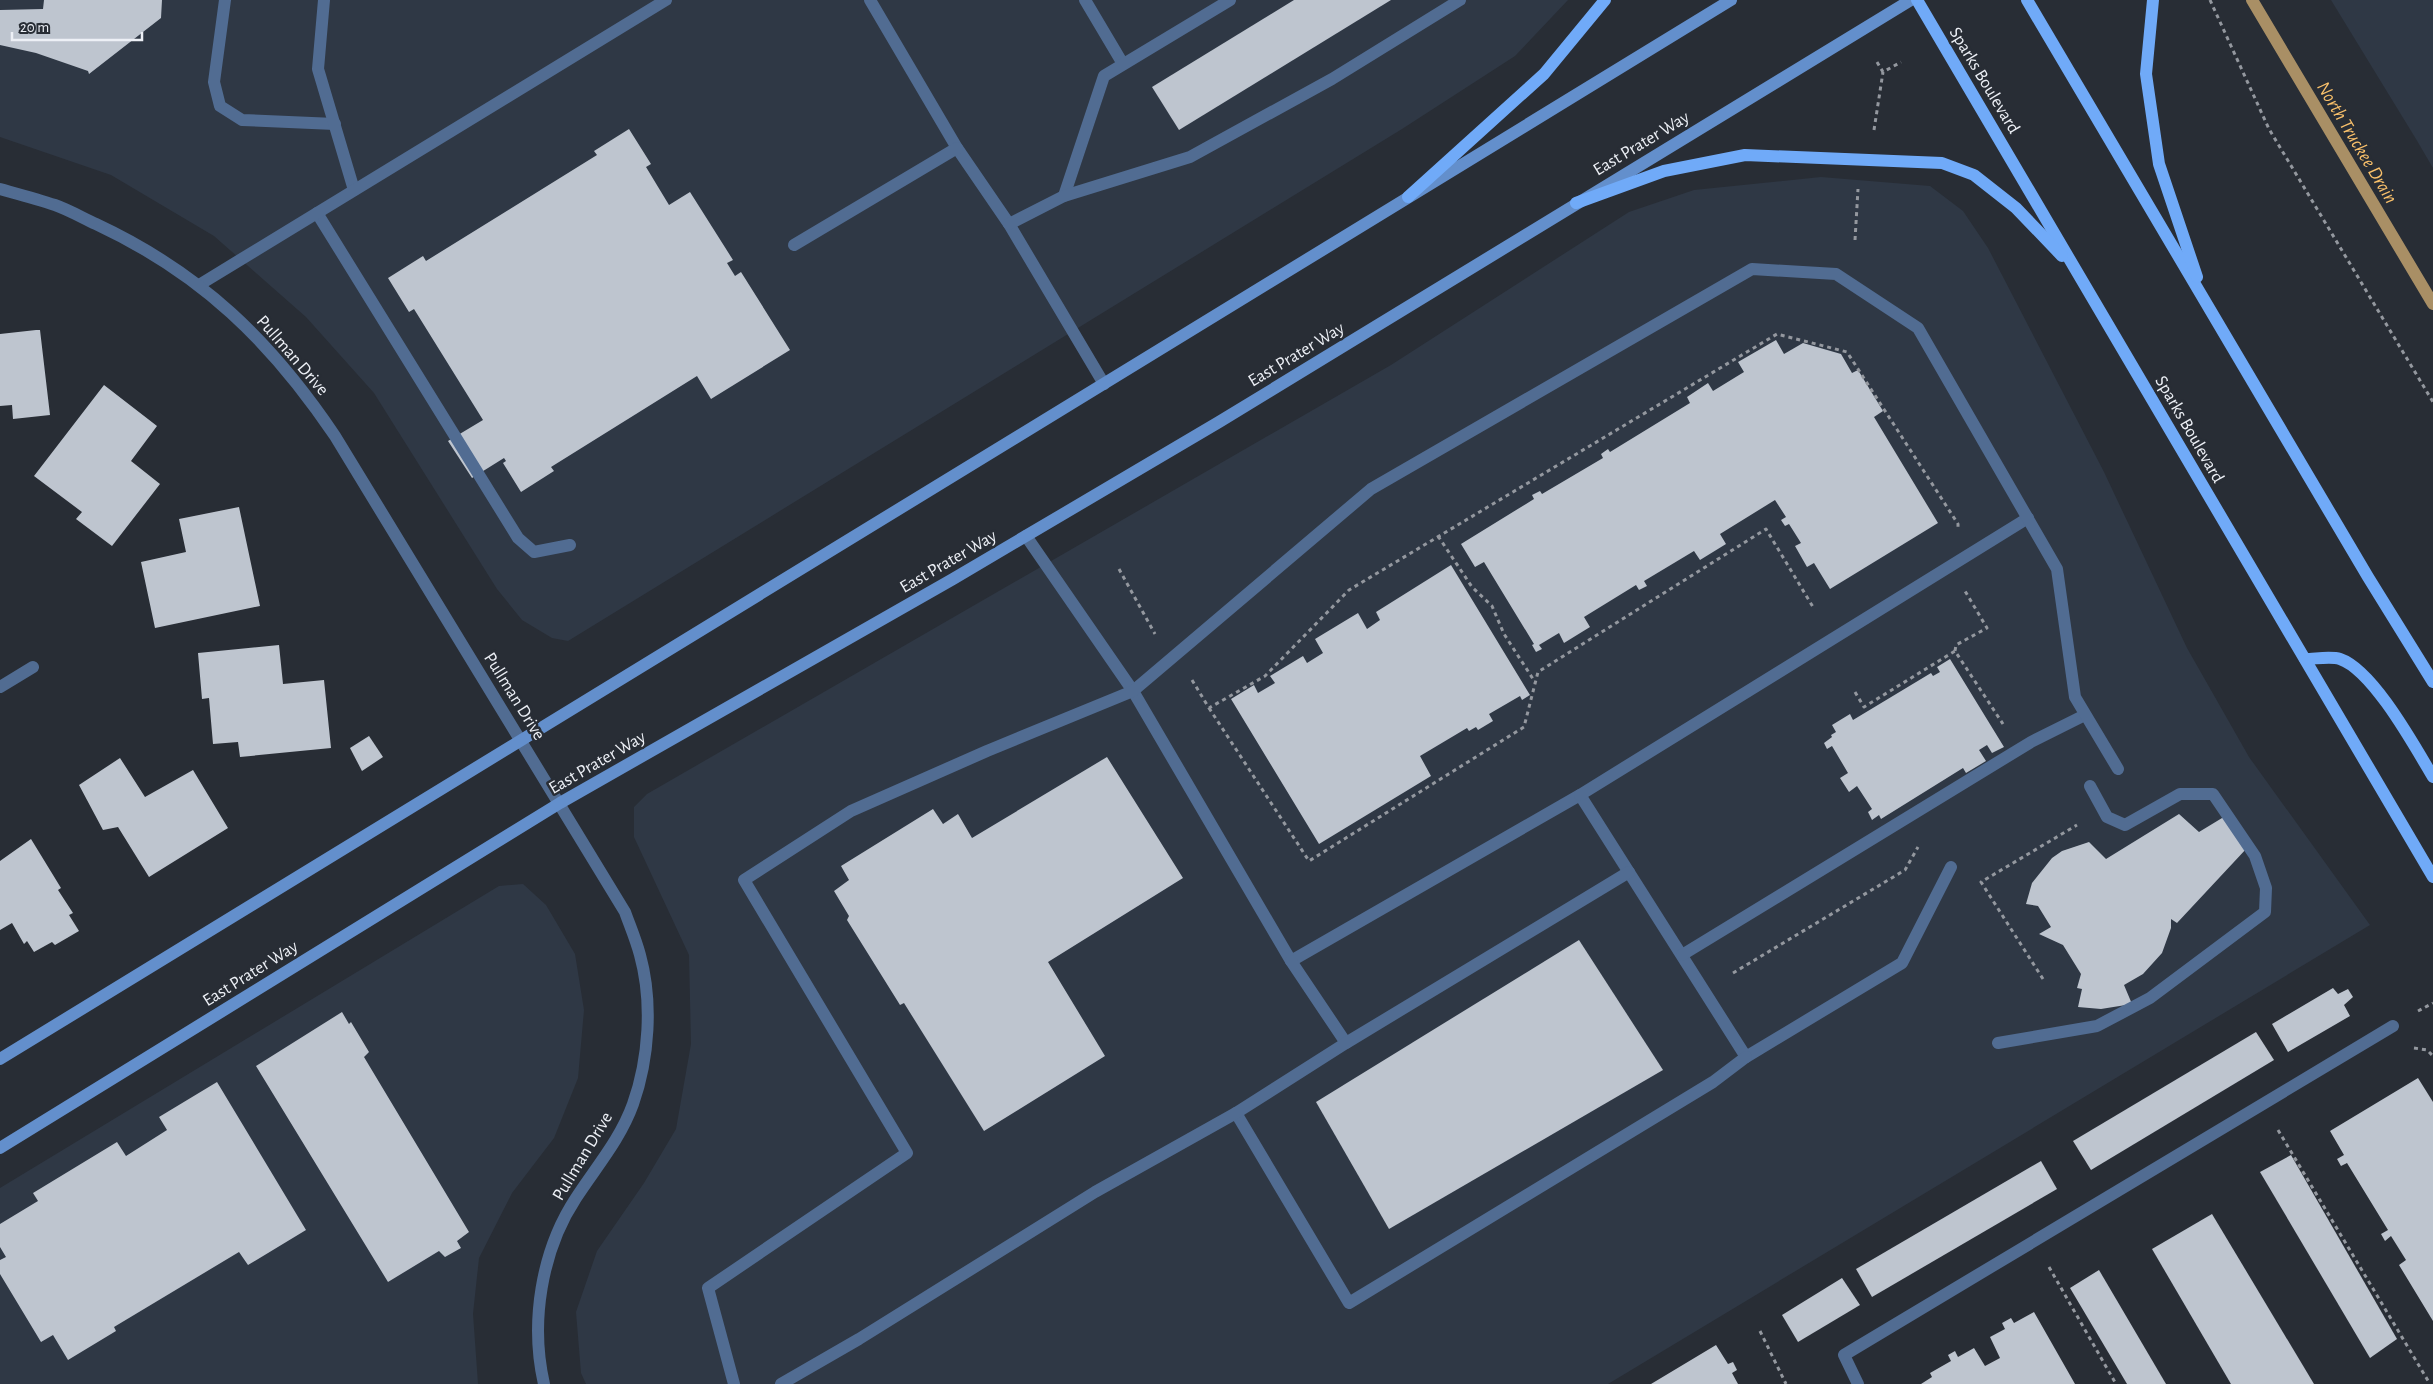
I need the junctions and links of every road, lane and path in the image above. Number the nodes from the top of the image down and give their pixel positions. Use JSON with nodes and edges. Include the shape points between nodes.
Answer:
{"nodes":[{"id":1,"x":225,"y":0,"type":"edge"},
{"id":2,"x":324,"y":0,"type":"edge"},
{"id":3,"x":666,"y":0,"type":"edge"},
{"id":4,"x":870,"y":0,"type":"edge"},
{"id":5,"x":1085,"y":0,"type":"edge"},
{"id":6,"x":1230,"y":0,"type":"edge"},
{"id":7,"x":1460,"y":0,"type":"edge"},
{"id":8,"x":1605,"y":0,"type":"edge"},
{"id":9,"x":1731,"y":0,"type":"edge"},
{"id":10,"x":1911,"y":0,"type":"edge"},
{"id":11,"x":1917,"y":0,"type":"edge"},
{"id":12,"x":2027,"y":0,"type":"edge"},
{"id":13,"x":2153,"y":0,"type":"edge"},
{"id":14,"x":2210,"y":0,"type":"edge"},
{"id":15,"x":1877,"y":62,"type":"dead end"},
{"id":16,"x":1901,"y":62,"type":"dead end"},
{"id":17,"x":1123,"y":64,"type":"junction"},
{"id":18,"x":1883,"y":72,"type":"junction"},
{"id":19,"x":335,"y":124,"type":"junction"},
{"id":20,"x":1873,"y":134,"type":"dead end"},
{"id":21,"x":957,"y":148,"type":"junction"},
{"id":22,"x":1859,"y":183,"type":"dead end"},
{"id":23,"x":0,"y":189,"type":"edge"},
{"id":24,"x":354,"y":190,"type":"junction"},
{"id":25,"x":1064,"y":196,"type":"junction"},
{"id":26,"x":1408,"y":197,"type":"junction"},
{"id":27,"x":1576,"y":203,"type":"junction"},
{"id":28,"x":317,"y":213,"type":"junction"},
{"id":29,"x":1009,"y":224,"type":"junction"},
{"id":30,"x":1856,"y":240,"type":"dead end"},
{"id":31,"x":794,"y":246,"type":"dead end"},
{"id":32,"x":2078,"y":273,"type":"junction"},
{"id":33,"x":199,"y":285,"type":"junction"},
{"id":34,"x":2206,"y":303,"type":"junction"},
{"id":35,"x":1104,"y":384,"type":"junction"},
{"id":36,"x":2433,"y":402,"type":"edge"},
{"id":37,"x":2028,"y":518,"type":"junction"},
{"id":38,"x":1026,"y":536,"type":"junction"},
{"id":39,"x":1438,"y":536,"type":"junction"},
{"id":40,"x":570,"y":544,"type":"dead end"},
{"id":41,"x":1958,"y":561,"type":"junction"},
{"id":42,"x":1118,"y":569,"type":"dead end"},
{"id":43,"x":1812,"y":607,"type":"dead end"},
{"id":44,"x":1955,"y":651,"type":"junction"},
{"id":45,"x":1173,"y":657,"type":"junction"},
{"id":46,"x":2305,"y":659,"type":"junction"},
{"id":47,"x":33,"y":667,"type":"dead end"},
{"id":48,"x":1535,"y":682,"type":"junction"},
{"id":49,"x":2433,"y":682,"type":"edge"},
{"id":50,"x":0,"y":687,"type":"edge"},
{"id":51,"x":1133,"y":691,"type":"junction"},
{"id":52,"x":1855,"y":692,"type":"dead end"},
{"id":53,"x":1209,"y":708,"type":"junction"},
{"id":54,"x":2085,"y":714,"type":"junction"},
{"id":55,"x":2006,"y":729,"type":"dead end"},
{"id":56,"x":521,"y":739,"type":"junction"},
{"id":57,"x":2118,"y":769,"type":"dead end"},
{"id":58,"x":2433,"y":778,"type":"edge"},
{"id":59,"x":2090,"y":786,"type":"dead end"},
{"id":60,"x":1580,"y":795,"type":"junction"},
{"id":61,"x":560,"y":803,"type":"junction"},
{"id":62,"x":2104,"y":812,"type":"junction"},
{"id":63,"x":1951,"y":867,"type":"dead end"},
{"id":64,"x":1629,"y":872,"type":"junction"},
{"id":65,"x":2433,"y":877,"type":"edge"},
{"id":66,"x":1682,"y":955,"type":"junction"},
{"id":67,"x":1291,"y":961,"type":"junction"},
{"id":68,"x":2043,"y":979,"type":"dead end"},
{"id":69,"x":2393,"y":1026,"type":"dead end"},
{"id":70,"x":1346,"y":1043,"type":"junction"},
{"id":71,"x":1998,"y":1043,"type":"dead end"},
{"id":72,"x":1746,"y":1057,"type":"junction"},
{"id":73,"x":0,"y":1058,"type":"edge"},
{"id":74,"x":1236,"y":1113,"type":"junction"},
{"id":75,"x":2278,"y":1130,"type":"dead end"},
{"id":76,"x":0,"y":1148,"type":"edge"},
{"id":77,"x":2049,"y":1267,"type":"dead end"},
{"id":78,"x":1760,"y":1331,"type":"dead end"},
{"id":79,"x":544,"y":1384,"type":"edge"},
{"id":80,"x":734,"y":1384,"type":"edge"},
{"id":81,"x":781,"y":1384,"type":"edge"},
{"id":82,"x":1786,"y":1384,"type":"edge"},
{"id":83,"x":1858,"y":1384,"type":"edge"},
{"id":84,"x":2116,"y":1384,"type":"edge"},
{"id":85,"x":2430,"y":1384,"type":"edge"}],
"edges":[{"from":1,"to":19,"type":"street","via":[[214,82],[220,106],[242,120]]},
{"from":2,"to":19,"type":"street","via":[[318,69]]},
{"from":3,"to":24,"type":"street"},
{"from":4,"to":21,"type":"street"},
{"from":5,"to":17,"type":"street"},
{"from":6,"to":17,"type":"street"},
{"from":7,"to":25,"type":"street","via":[[1332,79],[1190,156]]},
{"from":8,"to":26,"type":"main road","via":[[1544,74]]},
{"from":9,"to":26,"type":"main road"},
{"from":10,"to":27,"type":"main road","name":"East Prater Way"},
{"from":11,"to":32,"type":"main road","name":"Sparks Boulevard"},
{"from":12,"to":34,"type":"main road"},
{"from":13,"to":34,"type":"main road","via":[[2146,74],[2159,164]]},
{"from":14,"to":36,"type":"path","via":[[2269,129]]},
{"from":15,"to":18,"type":"path"},
{"from":16,"to":18,"type":"path"},
{"from":17,"to":25,"type":"street","via":[[1104,76]]},
{"from":18,"to":20,"type":"path"},
{"from":19,"to":24,"type":"street"},
{"from":21,"to":29,"type":"street"},
{"from":21,"to":31,"type":"street"},
{"from":22,"to":30,"type":"path"},
{"from":23,"to":33,"type":"street","name":"Pullman Drive","via":[[56,205],[130,240]]},
{"from":24,"to":28,"type":"street"},
{"from":25,"to":29,"type":"street"},
{"from":26,"to":35,"type":"main road"},
{"from":27,"to":32,"type":"main road","via":[[1664,171],[1745,155],[1942,163],[1974,175],[2016,208]]},
{"from":27,"to":38,"type":"main road","name":"East Prater Way"},
{"from":28,"to":33,"type":"street"},
{"from":28,"to":40,"type":"street","via":[[518,538],[534,552]]},
{"from":29,"to":35,"type":"street"},
{"from":32,"to":46,"type":"main road","name":"Sparks Boulevard"},
{"from":33,"to":56,"type":"street","name":"Pullman Drive","via":[[256,334],[305,391]]},
{"from":34,"to":49,"type":"main road"},
{"from":35,"to":56,"type":"main road"},
{"from":37,"to":41,"type":"street"},
{"from":37,"to":45,"type":"street","via":[[1918,328],[1836,274],[1752,269],[1371,489]]},
{"from":37,"to":54,"type":"street","via":[[2057,569],[2075,697]]},
{"from":38,"to":51,"type":"street"},
{"from":38,"to":61,"type":"main road","name":"East Prater Way"},
{"from":39,"to":41,"type":"path","via":[[1778,334],[1847,352],[1958,524]]},
{"from":39,"to":48,"type":"path","via":[[1472,588],[1492,606],[1504,634]]},
{"from":39,"to":53,"type":"path","via":[[1349,590],[1264,676]]},
{"from":41,"to":44,"type":"path","via":[[1959,581],[1986,628],[1956,645]]},
{"from":41,"to":60,"type":"street"},
{"from":42,"to":45,"type":"path","via":[[1159,641]]},
{"from":43,"to":48,"type":"path","via":[[1766,530],[1538,672]]},
{"from":44,"to":52,"type":"path","via":[[1864,707]]},
{"from":44,"to":55,"type":"path"},
{"from":45,"to":51,"type":"street"},
{"from":45,"to":53,"type":"path","via":[[1196,685]]},
{"from":46,"to":58,"type":"main road","via":[[2340,659],[2365,675]]},
{"from":46,"to":65,"type":"main road","name":"Sparks Boulevard"},
{"from":47,"to":50,"type":"street"},
{"from":48,"to":53,"type":"path","via":[[1524,727],[1309,861]]},
{"from":51,"to":67,"type":"street"},
{"from":51,"to":80,"type":"street","via":[[851,811],[744,880],[907,1152],[708,1288]]},
{"from":54,"to":57,"type":"street"},
{"from":54,"to":66,"type":"street","via":[[2032,742]]},
{"from":56,"to":61,"type":"street","name":"Pullman Drive"},
{"from":56,"to":73,"type":"main road"},
{"from":59,"to":62,"type":"street"},
{"from":60,"to":64,"type":"street"},
{"from":60,"to":67,"type":"street"},
{"from":61,"to":76,"type":"main road","name":"East Prater Way"},
{"from":61,"to":79,"type":"street","name":"Pullman Drive","via":[[625,912],[640,956],[648,1004],[645,1058],[632,1105],[606,1157],[569,1211],[548,1258],[538,1309],[539,1362]]},
{"from":62,"to":68,"type":"path","via":[[1980,882]]},
{"from":62,"to":71,"type":"street","via":[[2107,817],[2125,825],[2180,794],[2213,794],[2255,856],[2266,888],[2265,912],[2150,998],[2097,1026]]},
{"from":63,"to":72,"type":"street","via":[[1902,963]]},
{"from":64,"to":66,"type":"street"},
{"from":64,"to":70,"type":"street"},
{"from":66,"to":72,"type":"street"},
{"from":67,"to":70,"type":"street"},
{"from":69,"to":83,"type":"street","via":[[1844,1356]]},
{"from":70,"to":74,"type":"street"},
{"from":72,"to":74,"type":"street","via":[[1713,1082],[1349,1303]]},
{"from":74,"to":81,"type":"street","via":[[1095,1192]]},
{"from":75,"to":85,"type":"path"},
{"from":77,"to":84,"type":"path"},
{"from":78,"to":82,"type":"path"}]}
